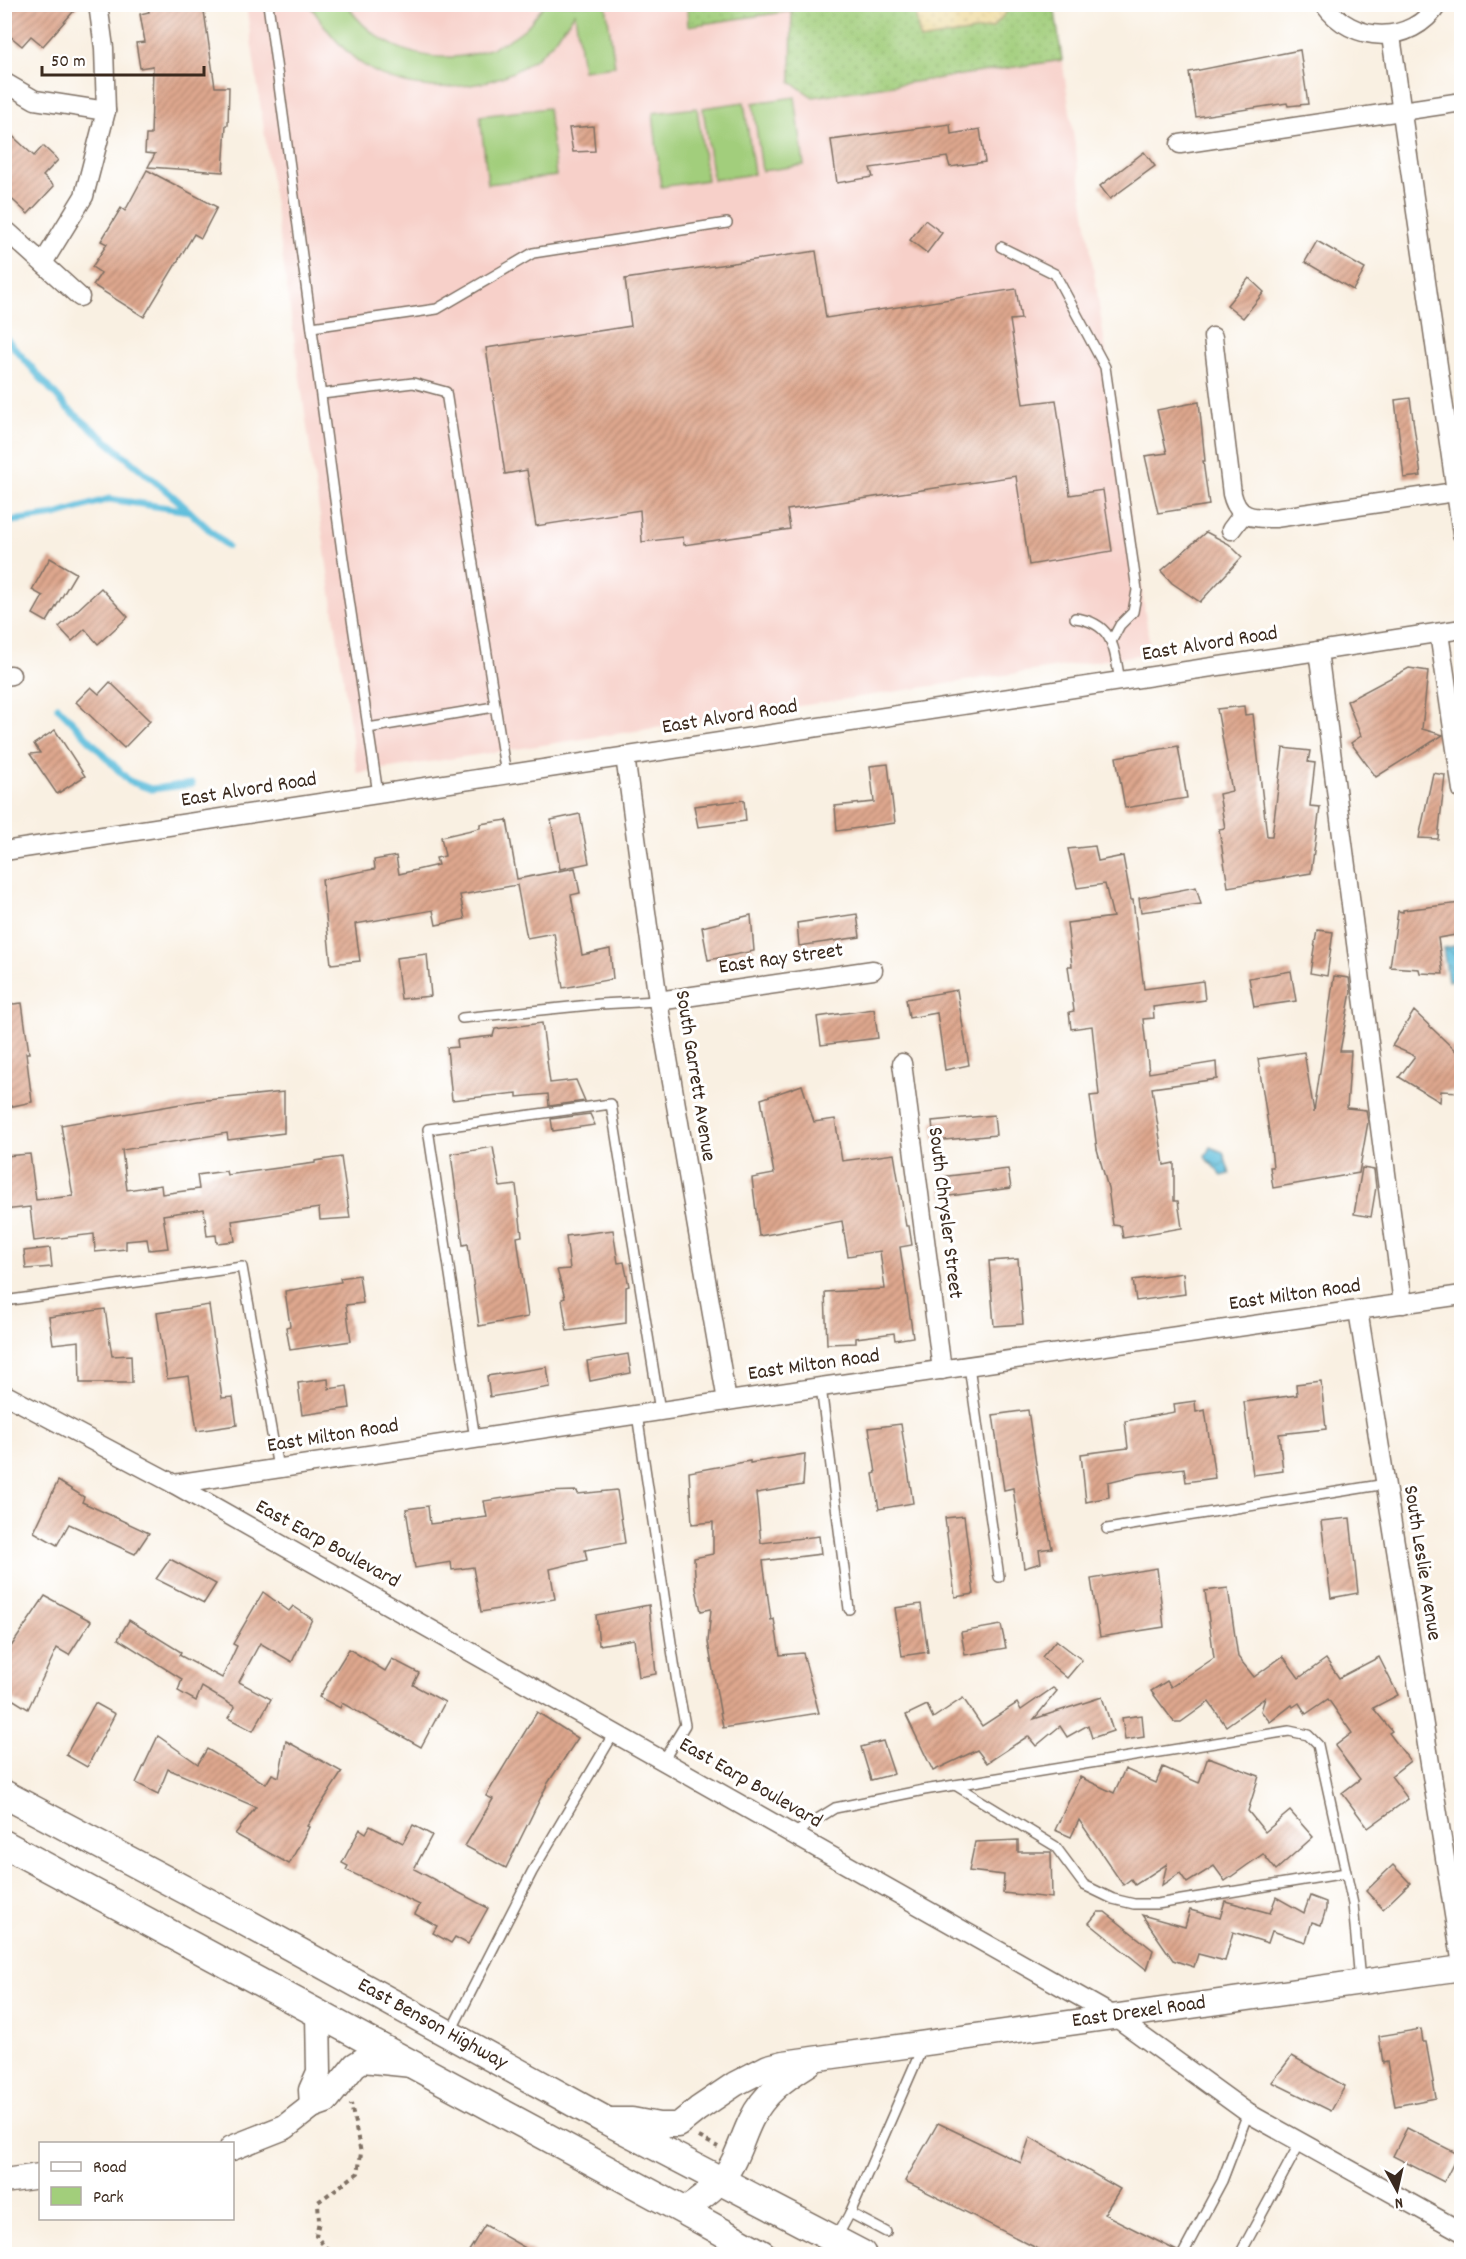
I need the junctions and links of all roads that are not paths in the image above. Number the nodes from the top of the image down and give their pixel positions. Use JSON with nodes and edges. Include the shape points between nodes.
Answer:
{"nodes":[{"id":1,"x":98,"y":4,"type":"edge"},
{"id":2,"x":267,"y":4,"type":"edge"},
{"id":3,"x":1324,"y":4,"type":"edge"},
{"id":4,"x":1438,"y":4,"type":"edge"},
{"id":5,"x":1390,"y":36,"type":"junction"},
{"id":6,"x":4,"y":82,"type":"edge"},
{"id":7,"x":1461,"y":102,"type":"edge"},
{"id":8,"x":106,"y":111,"type":"junction"},
{"id":9,"x":1401,"y":112,"type":"junction"},
{"id":10,"x":1180,"y":144,"type":"dead end"},
{"id":11,"x":727,"y":223,"type":"dead end"},
{"id":12,"x":8,"y":232,"type":"dead end"},
{"id":13,"x":1000,"y":247,"type":"dead end"},
{"id":14,"x":42,"y":263,"type":"junction"},
{"id":15,"x":80,"y":297,"type":"dead end"},
{"id":16,"x":312,"y":327,"type":"junction"},
{"id":17,"x":1214,"y":337,"type":"dead end"},
{"id":18,"x":322,"y":394,"type":"junction"},
{"id":19,"x":1458,"y":492,"type":"edge"},
{"id":20,"x":1243,"y":514,"type":"junction"},
{"id":21,"x":1231,"y":530,"type":"dead end"},
{"id":22,"x":1461,"y":534,"type":"edge"},
{"id":23,"x":1075,"y":618,"type":"dead end"},
{"id":24,"x":1461,"y":629,"type":"edge"},
{"id":25,"x":1439,"y":633,"type":"junction"},
{"id":26,"x":1112,"y":640,"type":"junction"},
{"id":27,"x":1318,"y":651,"type":"junction"},
{"id":28,"x":1120,"y":681,"type":"junction"},
{"id":29,"x":494,"y":707,"type":"junction"},
{"id":30,"x":368,"y":728,"type":"junction"},
{"id":31,"x":625,"y":756,"type":"junction"},
{"id":32,"x":506,"y":775,"type":"junction"},
{"id":33,"x":1461,"y":790,"type":"edge"},
{"id":34,"x":378,"y":794,"type":"junction"},
{"id":35,"x":4,"y":851,"type":"edge"},
{"id":36,"x":873,"y":970,"type":"dead end"},
{"id":37,"x":658,"y":1001,"type":"junction"},
{"id":38,"x":462,"y":1018,"type":"dead end"},
{"id":39,"x":902,"y":1063,"type":"dead end"},
{"id":40,"x":1461,"y":1295,"type":"edge"},
{"id":41,"x":4,"y":1301,"type":"edge"},
{"id":42,"x":1403,"y":1304,"type":"junction"},
{"id":43,"x":1358,"y":1310,"type":"junction"},
{"id":44,"x":969,"y":1366,"type":"junction"},
{"id":45,"x":942,"y":1370,"type":"junction"},
{"id":46,"x":821,"y":1387,"type":"junction"},
{"id":47,"x":4,"y":1394,"type":"edge"},
{"id":48,"x":727,"y":1401,"type":"junction"},
{"id":49,"x":660,"y":1411,"type":"junction"},
{"id":50,"x":637,"y":1414,"type":"junction"},
{"id":51,"x":475,"y":1439,"type":"junction"},
{"id":52,"x":278,"y":1468,"type":"junction"},
{"id":53,"x":174,"y":1484,"type":"junction"},
{"id":54,"x":1386,"y":1484,"type":"junction"},
{"id":55,"x":1107,"y":1529,"type":"dead end"},
{"id":56,"x":999,"y":1577,"type":"dead end"},
{"id":57,"x":849,"y":1609,"type":"dead end"},
{"id":58,"x":614,"y":1733,"type":"junction"},
{"id":59,"x":663,"y":1761,"type":"junction"},
{"id":60,"x":955,"y":1785,"type":"junction"},
{"id":61,"x":4,"y":1794,"type":"edge"},
{"id":62,"x":793,"y":1834,"type":"junction"},
{"id":63,"x":4,"y":1844,"type":"edge"},
{"id":64,"x":1346,"y":1873,"type":"junction"},
{"id":65,"x":1461,"y":1966,"type":"edge"},
{"id":66,"x":1360,"y":1982,"type":"junction"},
{"id":67,"x":318,"y":2014,"type":"junction"},
{"id":68,"x":1114,"y":2016,"type":"junction"},
{"id":69,"x":449,"y":2036,"type":"junction"},
{"id":70,"x":925,"y":2044,"type":"junction"},
{"id":71,"x":817,"y":2058,"type":"junction"},
{"id":72,"x":414,"y":2066,"type":"junction"},
{"id":73,"x":312,"y":2106,"type":"junction"},
{"id":74,"x":1248,"y":2113,"type":"junction"},
{"id":75,"x":605,"y":2120,"type":"junction"},
{"id":76,"x":1300,"y":2142,"type":"junction"},
{"id":77,"x":234,"y":2147,"type":"edge"},
{"id":78,"x":39,"y":2176,"type":"edge"},
{"id":79,"x":4,"y":2181,"type":"edge"},
{"id":80,"x":720,"y":2181,"type":"junction"},
{"id":81,"x":684,"y":2211,"type":"junction"},
{"id":82,"x":850,"y":2213,"type":"junction"},
{"id":83,"x":886,"y":2232,"type":"dead end"},
{"id":84,"x":1461,"y":2232,"type":"edge"},
{"id":85,"x":836,"y":2241,"type":"junction"},
{"id":86,"x":762,"y":2254,"type":"edge"},
{"id":87,"x":862,"y":2254,"type":"edge"},
{"id":88,"x":1183,"y":2254,"type":"edge"},
{"id":89,"x":1240,"y":2254,"type":"edge"}],
"edges":[{"from":1,"to":8,"type":"street"},
{"from":2,"to":16,"type":"lane"},
{"from":3,"to":5,"type":"street","via":[[1348,28]]},
{"from":4,"to":5,"type":"street","via":[[1432,14],[1413,28]]},
{"from":5,"to":9,"type":"street"},
{"from":6,"to":8,"type":"street","via":[[35,99]]},
{"from":7,"to":9,"type":"street"},
{"from":8,"to":14,"type":"street","via":[[84,196]]},
{"from":9,"to":10,"type":"street"},
{"from":9,"to":19,"type":"street"},
{"from":11,"to":16,"type":"lane","via":[[533,253],[437,309]]},
{"from":12,"to":14,"type":"street"},
{"from":13,"to":26,"type":"lane","via":[[1055,274],[1105,367],[1137,590],[1133,612]]},
{"from":14,"to":15,"type":"street"},
{"from":16,"to":18,"type":"lane"},
{"from":17,"to":20,"type":"street","via":[[1232,494],[1234,505]]},
{"from":18,"to":29,"type":"lane","via":[[413,383],[446,392]]},
{"from":18,"to":30,"type":"lane"},
{"from":19,"to":20,"type":"street","via":[[1275,518]]},
{"from":19,"to":22,"type":"street"},
{"from":20,"to":21,"type":"street"},
{"from":23,"to":26,"type":"lane","via":[[1097,624]]},
{"from":24,"to":25,"type":"street","name":"East Alvord Road"},
{"from":25,"to":27,"type":"street","name":"East Alvord Road"},
{"from":25,"to":33,"type":"street"},
{"from":26,"to":28,"type":"lane"},
{"from":27,"to":28,"type":"street","name":"East Alvord Road"},
{"from":27,"to":42,"type":"street"},
{"from":28,"to":31,"type":"street","name":"East Alvord Road"},
{"from":29,"to":30,"type":"lane"},
{"from":29,"to":32,"type":"lane"},
{"from":30,"to":34,"type":"lane"},
{"from":31,"to":32,"type":"street","name":"East Alvord Road"},
{"from":31,"to":37,"type":"street","name":"South Garrett Avenue"},
{"from":32,"to":34,"type":"street","name":"East Alvord Road"},
{"from":34,"to":35,"type":"street","name":"East Alvord Road"},
{"from":36,"to":37,"type":"street","name":"East Ray Street"},
{"from":37,"to":38,"type":"lane"},
{"from":37,"to":48,"type":"street","name":"South Garrett Avenue"},
{"from":39,"to":45,"type":"street","name":"South Chrysler Street"},
{"from":40,"to":42,"type":"street","name":"East Milton Road"},
{"from":41,"to":52,"type":"lane","via":[[242,1267]]},
{"from":42,"to":43,"type":"street","name":"East Milton Road"},
{"from":43,"to":44,"type":"street","name":"East Milton Road"},
{"from":43,"to":54,"type":"street","name":"South Leslie Avenue"},
{"from":44,"to":45,"type":"street","name":"East Milton Road"},
{"from":44,"to":56,"type":"lane"},
{"from":45,"to":46,"type":"street","name":"East Milton Road"},
{"from":46,"to":48,"type":"street","name":"East Milton Road"},
{"from":46,"to":57,"type":"lane"},
{"from":47,"to":53,"type":"street","name":"East Earp Boulevard"},
{"from":48,"to":49,"type":"street","name":"East Milton Road"},
{"from":49,"to":50,"type":"street","name":"East Milton Road"},
{"from":49,"to":51,"type":"lane","via":[[611,1104],[428,1128]]},
{"from":50,"to":51,"type":"street","name":"East Milton Road"},
{"from":50,"to":59,"type":"lane","via":[[685,1725]]},
{"from":51,"to":52,"type":"street","name":"East Milton Road"},
{"from":52,"to":53,"type":"street","name":"East Milton Road"},
{"from":53,"to":58,"type":"street","name":"East Earp Boulevard"},
{"from":54,"to":55,"type":"lane"},
{"from":54,"to":65,"type":"street","name":"South Leslie Avenue"},
{"from":58,"to":59,"type":"street","name":"East Earp Boulevard"},
{"from":58,"to":69,"type":"lane","via":[[532,1872]]},
{"from":59,"to":62,"type":"street","name":"East Earp Boulevard"},
{"from":60,"to":62,"type":"lane","via":[[835,1808]]},
{"from":60,"to":64,"type":"lane","via":[[1055,1846],[1084,1885],[1134,1904],[1157,1904]]},
{"from":60,"to":64,"type":"lane","via":[[1289,1731],[1308,1735],[1318,1745]]},
{"from":61,"to":69,"type":"main road","name":"East Benson Highway"},
{"from":62,"to":68,"type":"street","name":"East Earp Boulevard"},
{"from":63,"to":67,"type":"main road","name":"East Benson Highway"},
{"from":64,"to":66,"type":"lane"},
{"from":65,"to":66,"type":"street","name":"East Drexel Road"},
{"from":66,"to":68,"type":"street","name":"East Drexel Road"},
{"from":67,"to":72,"type":"main road","name":"East Benson Highway"},
{"from":67,"to":73,"type":"street","via":[[319,2072],[311,2090]]},
{"from":68,"to":70,"type":"street","name":"East Drexel Road"},
{"from":68,"to":74,"type":"street","name":"East Earp Boulevard"},
{"from":69,"to":75,"type":"main road","name":"East Benson Highway"},
{"from":70,"to":71,"type":"street","name":"East Drexel Road"},
{"from":70,"to":82,"type":"lane"},
{"from":71,"to":75,"type":"street","name":"East Drexel Road","via":[[784,2062],[755,2073],[715,2096],[678,2125]]},
{"from":71,"to":80,"type":"street","via":[[782,2080],[766,2097]]},
{"from":72,"to":73,"type":"street","via":[[363,2060],[326,2102]]},
{"from":72,"to":81,"type":"main road","name":"East Benson Highway"},
{"from":73,"to":77,"type":"street","via":[[285,2127]]},
{"from":74,"to":76,"type":"street","name":"East Earp Boulevard"},
{"from":74,"to":88,"type":"lane","via":[[1222,2181]]},
{"from":75,"to":80,"type":"main road","name":"East Benson Highway"},
{"from":76,"to":84,"type":"street","name":"East Earp Boulevard"},
{"from":76,"to":89,"type":"lane"},
{"from":78,"to":79,"type":"street"},
{"from":80,"to":81,"type":"street"},
{"from":80,"to":85,"type":"main road","name":"East Benson Highway"},
{"from":81,"to":86,"type":"main road","name":"East Benson Highway"},
{"from":82,"to":83,"type":"lane"},
{"from":82,"to":85,"type":"lane"},
{"from":85,"to":87,"type":"main road","name":"East Benson Highway"}]}
